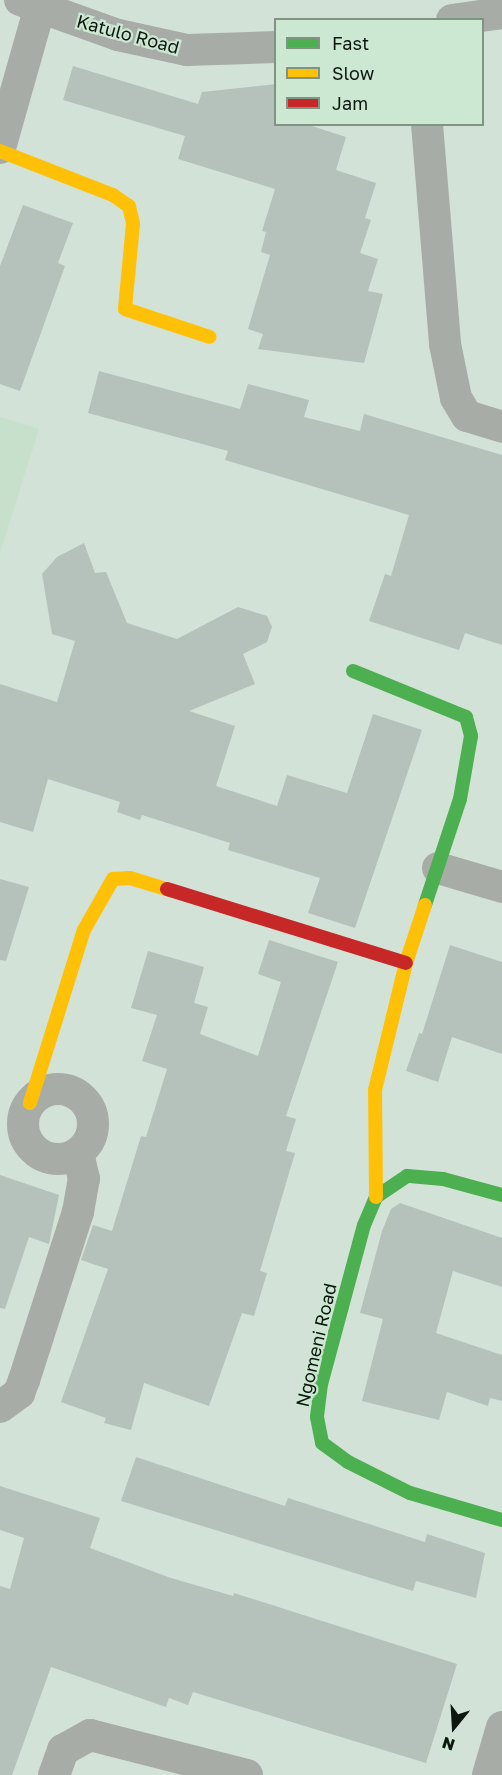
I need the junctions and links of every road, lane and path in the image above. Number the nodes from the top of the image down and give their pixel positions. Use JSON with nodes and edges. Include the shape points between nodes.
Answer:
{"nodes":[{"id":1,"x":30,"y":3,"type":"edge"},
{"id":2,"x":502,"y":13,"type":"edge"},
{"id":3,"x":466,"y":18,"type":"edge"},
{"id":4,"x":274,"y":47,"type":"edge"},
{"id":5,"x":427,"y":126,"type":"edge"},
{"id":6,"x":0,"y":150,"type":"edge"},
{"id":7,"x":210,"y":337,"type":"dead end"},
{"id":8,"x":502,"y":427,"type":"edge"},
{"id":9,"x":353,"y":671,"type":"dead end"},
{"id":10,"x":438,"y":868,"type":"junction"},
{"id":11,"x":502,"y":887,"type":"edge"},
{"id":12,"x":406,"y":963,"type":"junction"},
{"id":13,"x":30,"y":1103,"type":"junction"},
{"id":14,"x":78,"y":1154,"type":"junction"},
{"id":15,"x":502,"y":1195,"type":"edge"},
{"id":16,"x":376,"y":1197,"type":"junction"},
{"id":17,"x":0,"y":1407,"type":"edge"},
{"id":18,"x":502,"y":1520,"type":"edge"},
{"id":19,"x":502,"y":1727,"type":"edge"},
{"id":20,"x":54,"y":1775,"type":"edge"},
{"id":21,"x":247,"y":1775,"type":"edge"},
{"id":22,"x":488,"y":1775,"type":"edge"}],
"edges":[{"from":1,"to":4,"type":"street","name":"Katulo Road","via":[[118,35],[187,50]]},
{"from":1,"to":6,"type":"street"},
{"from":2,"to":3,"type":"street"},
{"from":5,"to":8,"type":"street","via":[[444,333],[456,398],[467,416]]},
{"from":6,"to":7,"type":"street","via":[[112,195],[129,206],[133,224],[125,309]]},
{"from":9,"to":10,"type":"street","via":[[432,699],[466,717],[471,727],[460,799]]},
{"from":10,"to":11,"type":"street"},
{"from":10,"to":12,"type":"street"},
{"from":12,"to":13,"type":"street","via":[[130,878],[112,879],[84,930]]},
{"from":12,"to":16,"type":"street","via":[[375,1090]]},
{"from":13,"to":14,"type":"street","via":[[22,1126],[32,1148],[54,1159]]},
{"from":13,"to":14,"type":"street","via":[[50,1089],[63,1089],[84,1100],[94,1122],[87,1146]]},
{"from":14,"to":17,"type":"street","via":[[84,1179],[78,1212],[19,1393]]},
{"from":15,"to":16,"type":"street","via":[[443,1179],[407,1176]]},
{"from":16,"to":18,"type":"street","name":"Ngomeni Road","via":[[364,1225],[321,1384],[317,1417],[322,1443],[348,1462],[410,1493]]},
{"from":19,"to":22,"type":"street"},
{"from":20,"to":21,"type":"street","via":[[63,1750],[90,1735]]}]}
